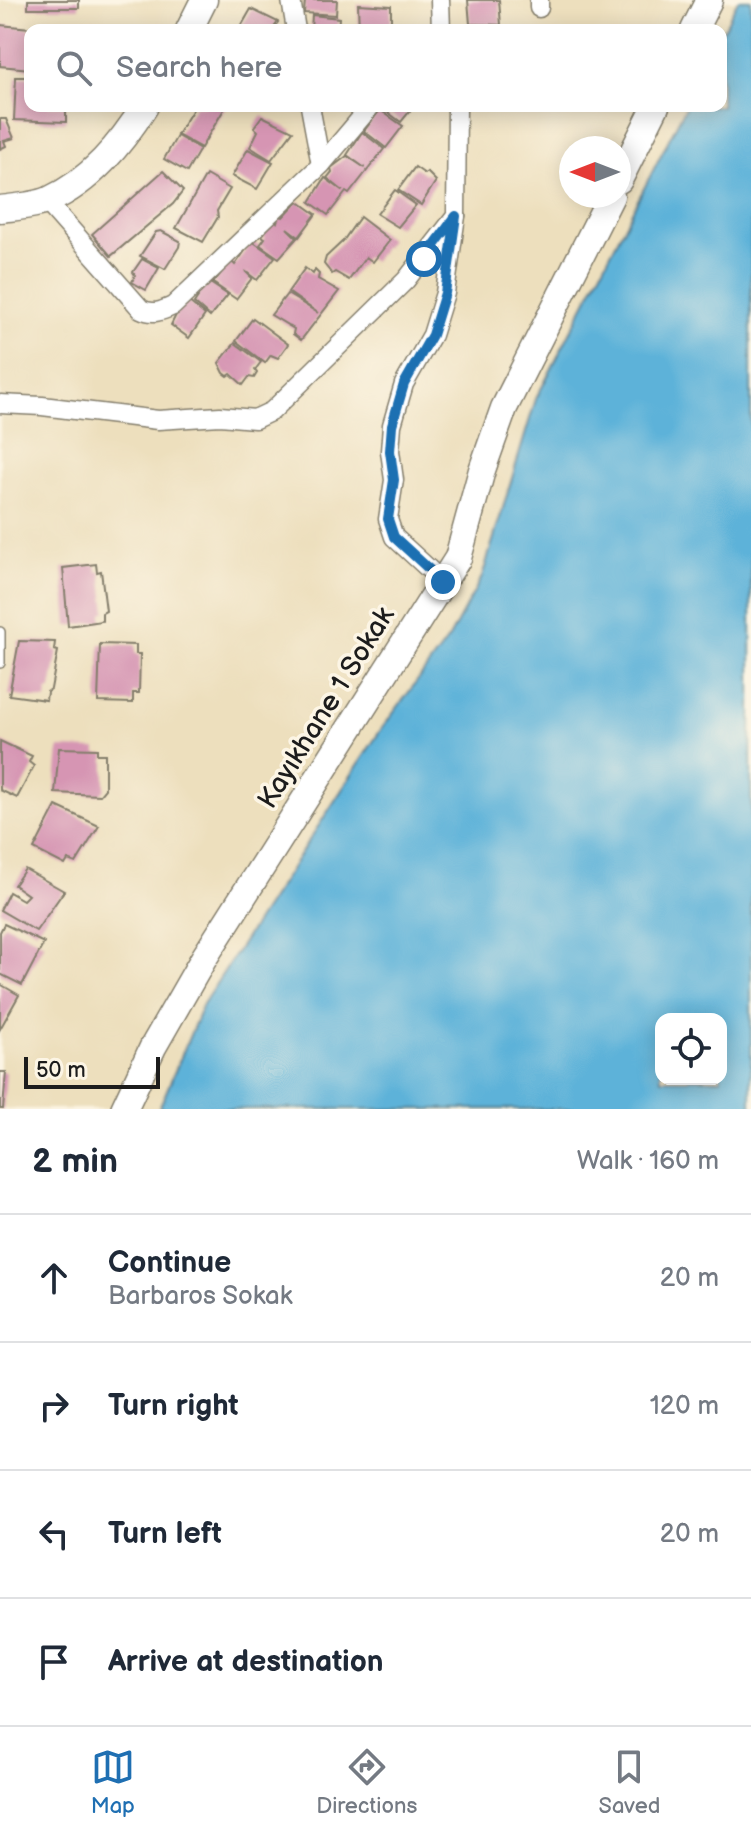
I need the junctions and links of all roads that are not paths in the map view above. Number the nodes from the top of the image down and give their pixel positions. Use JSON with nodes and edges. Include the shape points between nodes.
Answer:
{"nodes":[{"id":1,"x":204,"y":0,"type":"edge"},
{"id":2,"x":291,"y":0,"type":"edge"},
{"id":3,"x":440,"y":0,"type":"edge"},
{"id":4,"x":709,"y":0,"type":"edge"},
{"id":5,"x":192,"y":24,"type":"edge"},
{"id":6,"x":295,"y":24,"type":"edge"},
{"id":7,"x":438,"y":24,"type":"edge"},
{"id":8,"x":697,"y":24,"type":"edge"},
{"id":9,"x":141,"y":112,"type":"edge"},
{"id":10,"x":311,"y":112,"type":"edge"},
{"id":11,"x":366,"y":112,"type":"edge"},
{"id":12,"x":457,"y":112,"type":"edge"},
{"id":13,"x":653,"y":112,"type":"edge"},
{"id":14,"x":631,"y":156,"type":"edge"},
{"id":15,"x":321,"y":165,"type":"junction"},
{"id":16,"x":46,"y":201,"type":"junction"},
{"id":17,"x":605,"y":208,"type":"edge"},
{"id":18,"x":0,"y":209,"type":"edge"},
{"id":19,"x":456,"y":216,"type":"junction"},
{"id":20,"x":0,"y":404,"type":"edge"},
{"id":21,"x":443,"y":582,"type":"junction"},
{"id":22,"x":0,"y":632,"type":"edge"},
{"id":23,"x":0,"y":663,"type":"edge"},
{"id":24,"x":124,"y":1109,"type":"edge"}],
"edges":[{"from":1,"to":5,"type":"street"},
{"from":2,"to":6,"type":"street"},
{"from":3,"to":7,"type":"street"},
{"from":4,"to":8,"type":"street"},
{"from":9,"to":16,"type":"street","via":[[88,177]]},
{"from":10,"to":15,"type":"street"},
{"from":11,"to":15,"type":"street"},
{"from":12,"to":19,"type":"street"},
{"from":13,"to":14,"type":"street"},
{"from":15,"to":16,"type":"street","via":[[173,306],[159,312],[141,309]]},
{"from":16,"to":18,"type":"street"},
{"from":17,"to":21,"type":"street","name":"Kayıkhane 1 Sokak","via":[[504,408],[458,558]]},
{"from":19,"to":20,"type":"street","via":[[406,280],[272,411],[255,419],[158,420]]},
{"from":19,"to":21,"type":"street","via":[[445,293],[432,335],[404,384],[390,451],[394,480],[388,519],[394,537]]},
{"from":21,"to":24,"type":"street","name":"Kayıkhane 1 Sokak","via":[[204,958]]},
{"from":22,"to":23,"type":"lane"}]}
